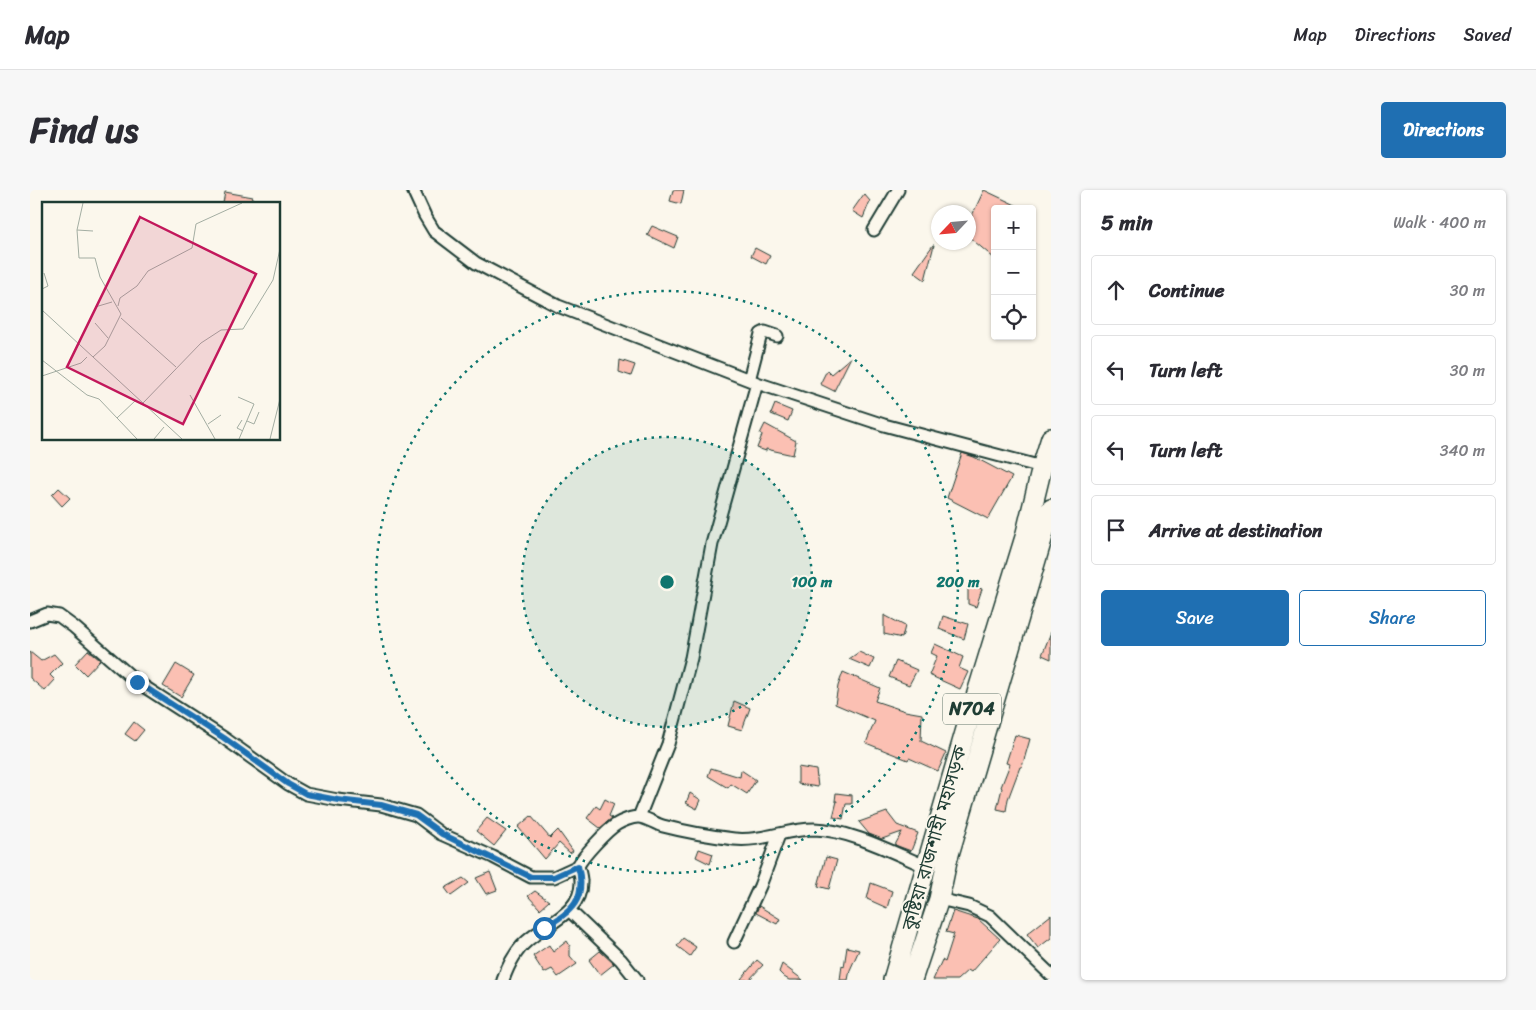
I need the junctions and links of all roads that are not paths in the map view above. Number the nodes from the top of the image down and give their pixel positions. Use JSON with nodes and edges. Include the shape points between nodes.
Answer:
{"nodes":[{"id":1,"x":413,"y":190,"type":"edge"},
{"id":2,"x":898,"y":190,"type":"edge"},
{"id":3,"x":874,"y":230,"type":"dead end"},
{"id":4,"x":777,"y":336,"type":"dead end"},
{"id":5,"x":753,"y":382,"type":"junction"},
{"id":6,"x":1051,"y":438,"type":"edge"},
{"id":7,"x":1042,"y":467,"type":"junction"},
{"id":8,"x":1051,"y":509,"type":"edge"},
{"id":9,"x":1033,"y":539,"type":"junction"},
{"id":10,"x":30,"y":621,"type":"edge"},
{"id":11,"x":639,"y":817,"type":"junction"},
{"id":12,"x":779,"y":835,"type":"junction"},
{"id":13,"x":578,"y":866,"type":"junction"},
{"id":14,"x":925,"y":866,"type":"junction"},
{"id":15,"x":939,"y":899,"type":"junction"},
{"id":16,"x":570,"y":911,"type":"junction"},
{"id":17,"x":907,"y":930,"type":"junction"},
{"id":18,"x":926,"y":937,"type":"junction"},
{"id":19,"x":734,"y":942,"type":"dead end"},
{"id":20,"x":1051,"y":975,"type":"edge"},
{"id":21,"x":503,"y":980,"type":"edge"},
{"id":22,"x":638,"y":980,"type":"edge"},
{"id":23,"x":892,"y":980,"type":"edge"},
{"id":24,"x":912,"y":980,"type":"edge"}],
"edges":[{"from":1,"to":5,"type":"street","via":[[434,231],[476,263],[558,306]]},
{"from":2,"to":3,"type":"street"},
{"from":4,"to":5,"type":"street","via":[[761,334]]},
{"from":5,"to":7,"type":"street","via":[[884,425]]},
{"from":5,"to":11,"type":"street","via":[[712,544],[691,658],[668,744]]},
{"from":6,"to":7,"type":"highway","name":"কুষ্টিয়া রাজশাহী মহাসড়ক","number":"N704"},
{"from":7,"to":9,"type":"highway","name":"কুষ্টিয়া রাজশাহী মহাসড়ক","number":"N704"},
{"from":8,"to":9,"type":"highway","name":"কুষ্টিয়া রাজশাহী মহাসড়ক","number":"N704"},
{"from":9,"to":14,"type":"highway","name":"কুষ্টিয়া রাজশাহী মহাসড়ক","number":"N704","via":[[1006,597]]},
{"from":9,"to":15,"type":"highway","name":"কুষ্টিয়া রাজশাহী মহাসড়ক","number":"N704","via":[[1029,587]]},
{"from":10,"to":13,"type":"street","via":[[47,614],[59,616],[137,682],[306,794],[381,805],[416,815],[442,834],[531,877],[554,877]]},
{"from":11,"to":12,"type":"street","via":[[660,826],[737,840]]},
{"from":11,"to":13,"type":"street","via":[[616,824],[582,857]]},
{"from":12,"to":14,"type":"street","via":[[813,829],[832,832],[857,838]]},
{"from":12,"to":19,"type":"street"},
{"from":13,"to":16,"type":"street","via":[[582,880],[580,893]]},
{"from":14,"to":17,"type":"highway","name":"কুষ্টিয়া রাজশাহী মহাসড়ক","number":"N704"},
{"from":15,"to":18,"type":"highway","name":"কুষ্টিয়া রাজশাহী মহাসড়ক","number":"N704"},
{"from":15,"to":20,"type":"street","via":[[969,906],[990,916]]},
{"from":16,"to":21,"type":"street","via":[[525,942],[508,965]]},
{"from":16,"to":22,"type":"street"},
{"from":17,"to":18,"type":"highway"},
{"from":17,"to":23,"type":"highway","name":"কুষ্টিয়া রাজশাহী মহাসড়ক","number":"N704"},
{"from":18,"to":24,"type":"highway","name":"কুষ্টিয়া রাজশাহী মহাসড়ক","number":"N704"}]}
